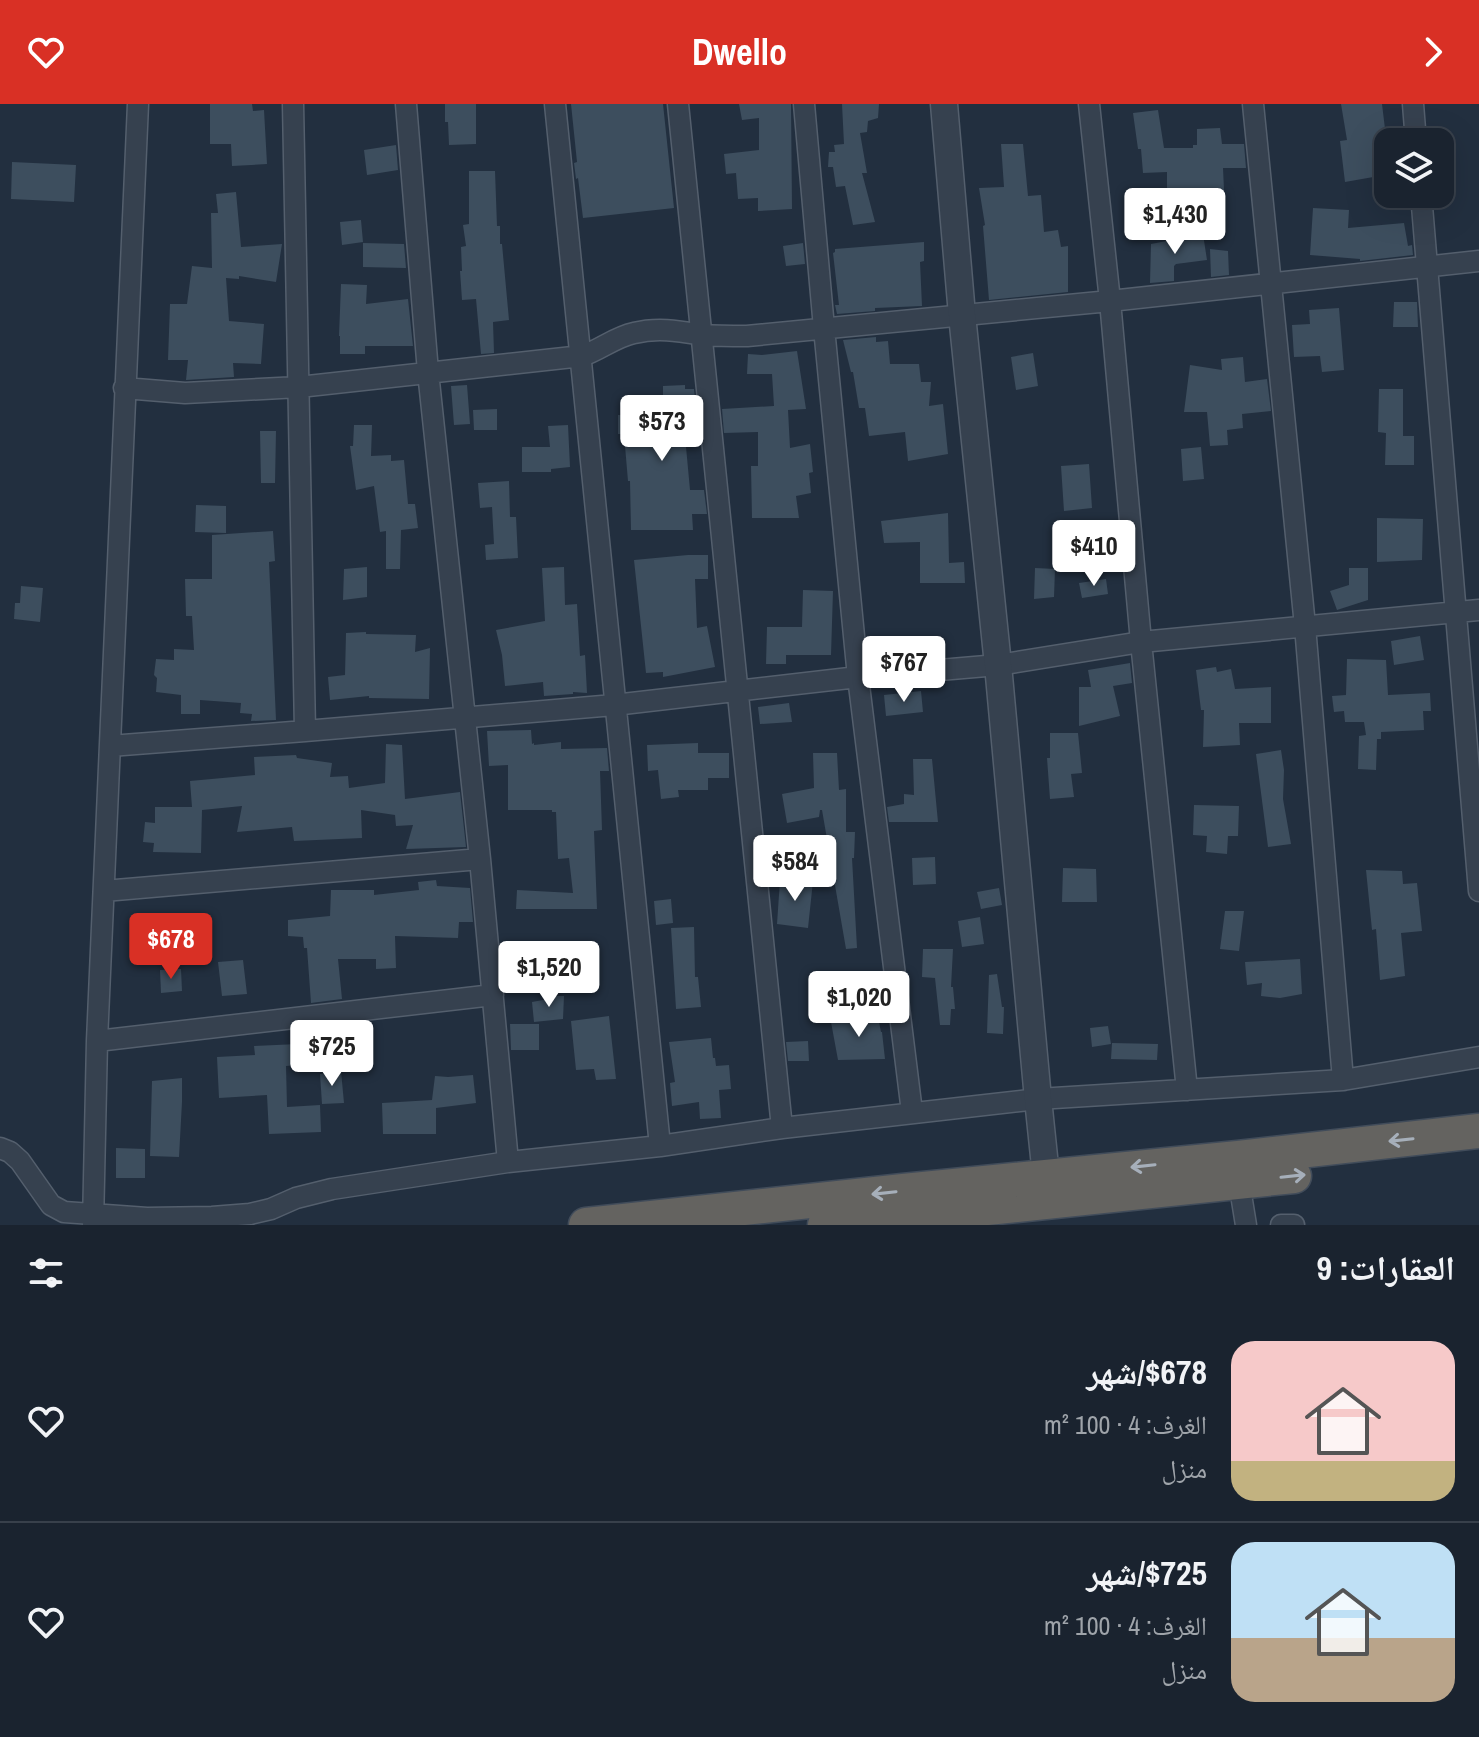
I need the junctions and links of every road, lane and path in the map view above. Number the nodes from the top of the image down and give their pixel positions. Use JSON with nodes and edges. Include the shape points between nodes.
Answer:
{"nodes":[{"id":1,"x":138,"y":104,"type":"edge"},
{"id":2,"x":293,"y":104,"type":"edge"},
{"id":3,"x":406,"y":104,"type":"edge"},
{"id":4,"x":555,"y":104,"type":"edge"},
{"id":5,"x":678,"y":104,"type":"edge"},
{"id":6,"x":804,"y":104,"type":"edge"},
{"id":7,"x":944,"y":104,"type":"edge"},
{"id":8,"x":1089,"y":104,"type":"edge"},
{"id":9,"x":1253,"y":104,"type":"edge"},
{"id":10,"x":1413,"y":104,"type":"edge"},
{"id":11,"x":1415,"y":128,"type":"edge"},
{"id":12,"x":1422,"y":208,"type":"edge"},
{"id":13,"x":1479,"y":261,"type":"edge"},
{"id":14,"x":1427,"y":268,"type":"junction"},
{"id":15,"x":1271,"y":284,"type":"junction"},
{"id":16,"x":1110,"y":301,"type":"junction"},
{"id":17,"x":962,"y":315,"type":"junction"},
{"id":18,"x":824,"y":328,"type":"junction"},
{"id":19,"x":702,"y":334,"type":"junction"},
{"id":20,"x":582,"y":356,"type":"junction"},
{"id":21,"x":428,"y":372,"type":"junction"},
{"id":22,"x":299,"y":387,"type":"junction"},
{"id":23,"x":124,"y":388,"type":"junction"},
{"id":24,"x":1479,"y":610,"type":"edge"},
{"id":25,"x":1456,"y":612,"type":"junction"},
{"id":26,"x":1305,"y":626,"type":"junction"},
{"id":27,"x":1141,"y":642,"type":"junction"},
{"id":28,"x":998,"y":665,"type":"junction"},
{"id":29,"x":858,"y":677,"type":"junction"},
{"id":30,"x":738,"y":689,"type":"junction"},
{"id":31,"x":614,"y":705,"type":"junction"},
{"id":32,"x":464,"y":717,"type":"junction"},
{"id":33,"x":305,"y":731,"type":"junction"},
{"id":34,"x":110,"y":746,"type":"junction"},
{"id":35,"x":480,"y":859,"type":"junction"},
{"id":36,"x":104,"y":891,"type":"junction"},
{"id":37,"x":1479,"y":891,"type":"edge"},
{"id":38,"x":493,"y":995,"type":"junction"},
{"id":39,"x":97,"y":1041,"type":"junction"},
{"id":40,"x":1479,"y":1057,"type":"edge"},
{"id":41,"x":1343,"y":1080,"type":"junction"},
{"id":42,"x":1187,"y":1090,"type":"junction"},
{"id":43,"x":1038,"y":1099,"type":"junction"},
{"id":44,"x":912,"y":1112,"type":"junction"},
{"id":45,"x":782,"y":1128,"type":"junction"},
{"id":46,"x":1479,"y":1131,"type":"edge"},
{"id":47,"x":660,"y":1146,"type":"junction"},
{"id":48,"x":0,"y":1148,"type":"edge"},
{"id":49,"x":1479,"y":1155,"type":"edge"},
{"id":50,"x":508,"y":1162,"type":"junction"},
{"id":51,"x":1239,"y":1182,"type":"junction"},
{"id":52,"x":1048,"y":1189,"type":"junction"},
{"id":53,"x":988,"y":1216,"type":"edge"},
{"id":54,"x":93,"y":1220,"type":"edge"},
{"id":55,"x":586,"y":1225,"type":"edge"},
{"id":56,"x":825,"y":1225,"type":"edge"},
{"id":57,"x":1246,"y":1225,"type":"edge"},
{"id":58,"x":1281,"y":1225,"type":"edge"},
{"id":59,"x":1294,"y":1225,"type":"edge"}],
"edges":[{"from":1,"to":23,"type":"street"},
{"from":2,"to":22,"type":"street"},
{"from":3,"to":21,"type":"street"},
{"from":4,"to":20,"type":"street"},
{"from":5,"to":19,"type":"street"},
{"from":6,"to":18,"type":"street"},
{"from":7,"to":17,"type":"street"},
{"from":8,"to":16,"type":"street"},
{"from":9,"to":15,"type":"street"},
{"from":10,"to":11,"type":"street"},
{"from":12,"to":14,"type":"street"},
{"from":13,"to":14,"type":"street"},
{"from":14,"to":15,"type":"street"},
{"from":14,"to":25,"type":"street"},
{"from":15,"to":16,"type":"street"},
{"from":15,"to":26,"type":"street"},
{"from":16,"to":17,"type":"street"},
{"from":16,"to":27,"type":"street"},
{"from":17,"to":18,"type":"street"},
{"from":17,"to":28,"type":"street"},
{"from":18,"to":19,"type":"street","via":[[747,336]]},
{"from":18,"to":29,"type":"street"},
{"from":19,"to":20,"type":"street","via":[[648,330]]},
{"from":19,"to":30,"type":"street"},
{"from":20,"to":21,"type":"street"},
{"from":20,"to":31,"type":"street"},
{"from":21,"to":22,"type":"street"},
{"from":21,"to":32,"type":"street"},
{"from":22,"to":23,"type":"street","via":[[185,393]]},
{"from":22,"to":33,"type":"street"},
{"from":23,"to":34,"type":"street"},
{"from":24,"to":25,"type":"street"},
{"from":25,"to":26,"type":"street"},
{"from":25,"to":37,"type":"street"},
{"from":26,"to":27,"type":"street"},
{"from":26,"to":41,"type":"street"},
{"from":27,"to":28,"type":"street"},
{"from":27,"to":42,"type":"street"},
{"from":28,"to":29,"type":"street"},
{"from":28,"to":43,"type":"street"},
{"from":29,"to":30,"type":"street"},
{"from":29,"to":44,"type":"street"},
{"from":30,"to":31,"type":"street"},
{"from":30,"to":45,"type":"street"},
{"from":31,"to":32,"type":"street"},
{"from":31,"to":47,"type":"street"},
{"from":32,"to":33,"type":"street"},
{"from":32,"to":35,"type":"street"},
{"from":33,"to":34,"type":"street"},
{"from":34,"to":36,"type":"street"},
{"from":35,"to":36,"type":"street"},
{"from":35,"to":38,"type":"street"},
{"from":36,"to":39,"type":"street"},
{"from":38,"to":39,"type":"street"},
{"from":38,"to":50,"type":"street"},
{"from":39,"to":54,"type":"street"},
{"from":40,"to":41,"type":"street"},
{"from":41,"to":42,"type":"street"},
{"from":42,"to":43,"type":"street"},
{"from":43,"to":44,"type":"street"},
{"from":43,"to":52,"type":"street"},
{"from":44,"to":45,"type":"street"},
{"from":45,"to":47,"type":"street"},
{"from":46,"to":52,"type":"highway","one_way":true},
{"from":47,"to":50,"type":"street"},
{"from":48,"to":54,"type":"street","via":[[20,1161],[51,1205]]},
{"from":51,"to":49,"type":"highway","one_way":true},
{"from":50,"to":54,"type":"street","via":[[332,1189],[250,1214]]},
{"from":51,"to":52,"type":"highway"},
{"from":51,"to":57,"type":"street"},
{"from":52,"to":53,"type":"highway"},
{"from":52,"to":55,"type":"highway","one_way":true},
{"from":53,"to":56,"type":"highway"},
{"from":58,"to":59,"type":"street"}]}
